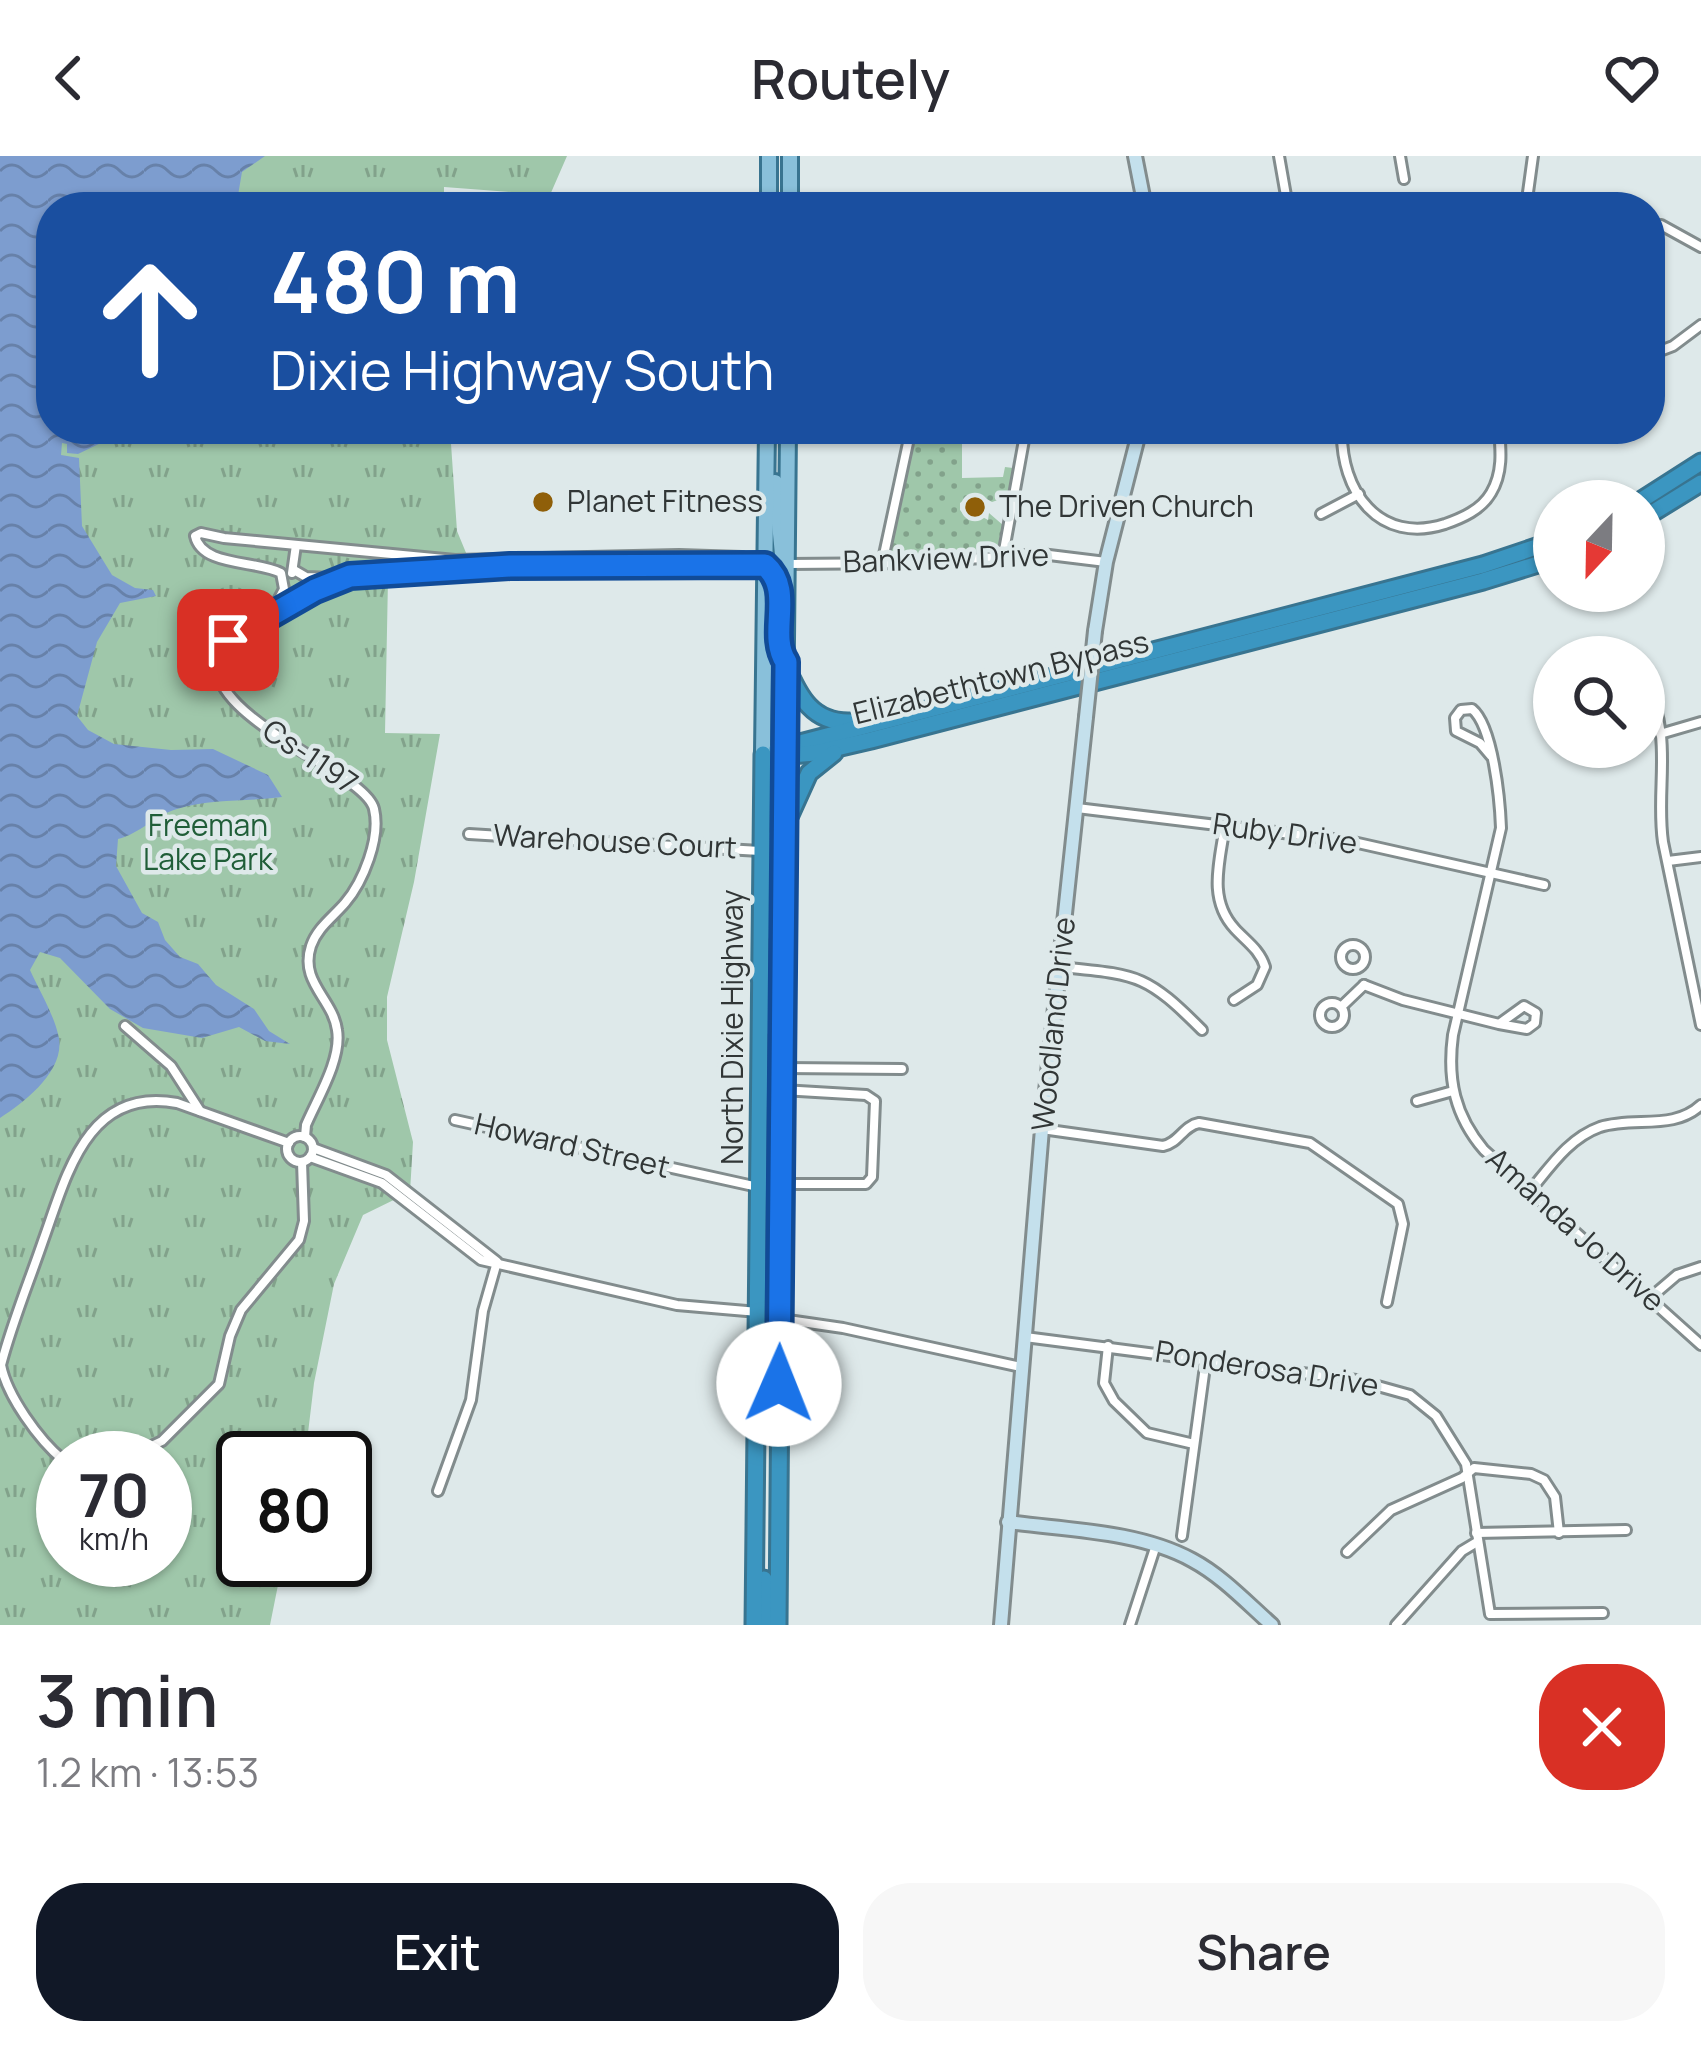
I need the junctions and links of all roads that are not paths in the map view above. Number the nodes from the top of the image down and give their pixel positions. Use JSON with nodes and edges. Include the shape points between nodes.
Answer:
{"nodes":[{"id":1,"x":769,"y":156,"type":"edge"},
{"id":2,"x":778,"y":156,"type":"edge"},
{"id":3,"x":790,"y":156,"type":"edge"},
{"id":4,"x":1135,"y":156,"type":"edge"},
{"id":5,"x":1279,"y":156,"type":"edge"},
{"id":6,"x":1400,"y":156,"type":"edge"},
{"id":7,"x":1533,"y":156,"type":"edge"},
{"id":8,"x":790,"y":176,"type":"junction"},
{"id":9,"x":1405,"y":178,"type":"dead end"},
{"id":10,"x":780,"y":192,"type":"edge"},
{"id":11,"x":784,"y":192,"type":"edge"},
{"id":12,"x":1141,"y":192,"type":"edge"},
{"id":13,"x":1285,"y":192,"type":"edge"},
{"id":14,"x":1528,"y":192,"type":"edge"},
{"id":15,"x":1665,"y":227,"type":"edge"},
{"id":16,"x":1701,"y":247,"type":"edge"},
{"id":17,"x":1701,"y":325,"type":"edge"},
{"id":18,"x":1665,"y":349,"type":"edge"},
{"id":19,"x":766,"y":444,"type":"edge"},
{"id":20,"x":786,"y":444,"type":"edge"},
{"id":21,"x":908,"y":444,"type":"edge"},
{"id":22,"x":1024,"y":444,"type":"edge"},
{"id":23,"x":1136,"y":444,"type":"edge"},
{"id":24,"x":1343,"y":444,"type":"edge"},
{"id":25,"x":1499,"y":444,"type":"edge"},
{"id":26,"x":766,"y":456,"type":"junction"},
{"id":27,"x":1701,"y":462,"type":"edge"},
{"id":28,"x":1701,"y":483,"type":"edge"},
{"id":29,"x":1665,"y":485,"type":"edge"},
{"id":30,"x":1359,"y":494,"type":"junction"},
{"id":31,"x":1665,"y":505,"type":"edge"},
{"id":32,"x":1321,"y":514,"type":"dead end"},
{"id":33,"x":296,"y":545,"type":"junction"},
{"id":34,"x":1533,"y":548,"type":"edge"},
{"id":35,"x":1003,"y":556,"type":"junction"},
{"id":36,"x":1106,"y":562,"type":"junction"},
{"id":37,"x":759,"y":564,"type":"junction"},
{"id":38,"x":787,"y":564,"type":"junction"},
{"id":39,"x":882,"y":564,"type":"junction"},
{"id":40,"x":1533,"y":566,"type":"edge"},
{"id":41,"x":294,"y":570,"type":"junction"},
{"id":42,"x":350,"y":576,"type":"junction"},
{"id":43,"x":285,"y":580,"type":"junction"},
{"id":44,"x":267,"y":618,"type":"junction"},
{"id":45,"x":786,"y":664,"type":"junction"},
{"id":46,"x":877,"y":721,"type":"junction"},
{"id":47,"x":1701,"y":722,"type":"edge"},
{"id":48,"x":1665,"y":733,"type":"edge"},
{"id":49,"x":871,"y":740,"type":"junction"},
{"id":50,"x":785,"y":751,"type":"junction"},
{"id":51,"x":763,"y":754,"type":"junction"},
{"id":52,"x":1491,"y":756,"type":"junction"},
{"id":53,"x":1665,"y":768,"type":"edge"},
{"id":54,"x":1077,"y":808,"type":"junction"},
{"id":55,"x":761,"y":815,"type":"junction"},
{"id":56,"x":1225,"y":825,"type":"junction"},
{"id":57,"x":786,"y":829,"type":"junction"},
{"id":58,"x":469,"y":834,"type":"dead end"},
{"id":59,"x":761,"y":851,"type":"junction"},
{"id":60,"x":1701,"y":857,"type":"edge"},
{"id":61,"x":1668,"y":861,"type":"junction"},
{"id":62,"x":1490,"y":876,"type":"junction"},
{"id":63,"x":1544,"y":885,"type":"dead end"},
{"id":64,"x":784,"y":948,"type":"junction"},
{"id":65,"x":1060,"y":967,"type":"junction"},
{"id":66,"x":1358,"y":968,"type":"dead end"},
{"id":67,"x":760,"y":978,"type":"junction"},
{"id":68,"x":1364,"y":985,"type":"junction"},
{"id":69,"x":1234,"y":1000,"type":"dead end"},
{"id":70,"x":1341,"y":1007,"type":"dead end"},
{"id":71,"x":1457,"y":1015,"type":"junction"},
{"id":72,"x":1499,"y":1024,"type":"junction"},
{"id":73,"x":1701,"y":1025,"type":"edge"},
{"id":74,"x":125,"y":1026,"type":"dead end"},
{"id":75,"x":1202,"y":1030,"type":"dead end"},
{"id":76,"x":781,"y":1068,"type":"junction"},
{"id":77,"x":902,"y":1069,"type":"dead end"},
{"id":78,"x":761,"y":1073,"type":"junction"},
{"id":79,"x":780,"y":1090,"type":"junction"},
{"id":80,"x":1453,"y":1091,"type":"junction"},
{"id":81,"x":1417,"y":1101,"type":"dead end"},
{"id":82,"x":1701,"y":1105,"type":"edge"},
{"id":83,"x":201,"y":1112,"type":"junction"},
{"id":84,"x":454,"y":1120,"type":"dead end"},
{"id":85,"x":780,"y":1124,"type":"junction"},
{"id":86,"x":1042,"y":1129,"type":"junction"},
{"id":87,"x":305,"y":1137,"type":"junction"},
{"id":88,"x":289,"y":1143,"type":"junction"},
{"id":89,"x":308,"y":1156,"type":"junction"},
{"id":90,"x":780,"y":1184,"type":"junction"},
{"id":91,"x":760,"y":1187,"type":"junction"},
{"id":92,"x":1530,"y":1191,"type":"junction"},
{"id":93,"x":497,"y":1262,"type":"junction"},
{"id":94,"x":1701,"y":1267,"type":"edge"},
{"id":95,"x":1650,"y":1298,"type":"junction"},
{"id":96,"x":1387,"y":1302,"type":"dead end"},
{"id":97,"x":758,"y":1312,"type":"junction"},
{"id":98,"x":780,"y":1319,"type":"junction"},
{"id":99,"x":1024,"y":1336,"type":"junction"},
{"id":100,"x":1701,"y":1345,"type":"edge"},
{"id":101,"x":1108,"y":1346,"type":"junction"},
{"id":102,"x":1206,"y":1359,"type":"junction"},
{"id":103,"x":1021,"y":1367,"type":"junction"},
{"id":104,"x":1,"y":1373,"type":"edge"},
{"id":105,"x":39,"y":1431,"type":"edge"},
{"id":106,"x":173,"y":1431,"type":"edge"},
{"id":107,"x":1194,"y":1444,"type":"junction"},
{"id":108,"x":1469,"y":1472,"type":"junction"},
{"id":109,"x":438,"y":1491,"type":"dead end"},
{"id":110,"x":1008,"y":1522,"type":"junction"},
{"id":111,"x":757,"y":1528,"type":"junction"},
{"id":112,"x":1626,"y":1530,"type":"dead end"},
{"id":113,"x":1559,"y":1534,"type":"junction"},
{"id":114,"x":1182,"y":1536,"type":"dead end"},
{"id":115,"x":1476,"y":1538,"type":"junction"},
{"id":116,"x":1156,"y":1545,"type":"junction"},
{"id":117,"x":1347,"y":1552,"type":"dead end"},
{"id":118,"x":777,"y":1574,"type":"junction"},
{"id":119,"x":1603,"y":1613,"type":"dead end"},
{"id":120,"x":754,"y":1625,"type":"edge"},
{"id":121,"x":766,"y":1625,"type":"edge"},
{"id":122,"x":778,"y":1625,"type":"edge"},
{"id":123,"x":1001,"y":1625,"type":"edge"},
{"id":124,"x":1130,"y":1625,"type":"edge"},
{"id":125,"x":1271,"y":1625,"type":"edge"},
{"id":126,"x":1396,"y":1625,"type":"edge"}],
"edges":[{"from":1,"to":10,"type":"main road","via":[[769,180]]},
{"from":2,"to":8,"type":"main road"},
{"from":3,"to":8,"type":"main road"},
{"from":4,"to":12,"type":"street"},
{"from":5,"to":13,"type":"street"},
{"from":6,"to":9,"type":"street"},
{"from":7,"to":14,"type":"street"},
{"from":8,"to":11,"type":"main road"},
{"from":15,"to":16,"type":"street"},
{"from":17,"to":18,"type":"street"},
{"from":19,"to":26,"type":"main road","name":"North Dixie Highway"},
{"from":20,"to":38,"type":"main road"},
{"from":21,"to":39,"type":"street"},
{"from":22,"to":35,"type":"street"},
{"from":23,"to":36,"type":"street","name":"Woodland Drive"},
{"from":24,"to":30,"type":"street"},
{"from":25,"to":30,"type":"street","via":[[1495,486],[1465,516],[1403,529],[1377,518]]},
{"from":26,"to":37,"type":"main road","name":"North Dixie Highway"},
{"from":26,"to":38,"type":"main road","via":[[774,466],[778,550]]},
{"from":27,"to":29,"type":"highway"},
{"from":28,"to":31,"type":"highway"},
{"from":30,"to":32,"type":"street"},
{"from":33,"to":37,"type":"street","via":[[469,560],[679,555]]},
{"from":33,"to":41,"type":"street"},
{"from":33,"to":43,"type":"street","via":[[201,532],[194,538],[208,554],[278,570]]},
{"from":34,"to":46,"type":"highway","name":"Elizabethtown Bypass"},
{"from":35,"to":36,"type":"street","name":"Bankview Drive"},
{"from":35,"to":39,"type":"street","name":"Bankview Drive"},
{"from":36,"to":54,"type":"street","name":"Woodland Drive","bridge":true},
{"from":37,"to":42,"type":"street"},
{"from":37,"to":45,"type":"main road","via":[[779,586]]},
{"from":37,"to":51,"type":"main road","name":"North Dixie Highway"},
{"from":38,"to":39,"type":"street","name":"Bankview Drive"},
{"from":38,"to":45,"type":"main road"},
{"from":40,"to":49,"type":"highway","name":"Elizabethtown Bypass"},
{"from":41,"to":42,"type":"street"},
{"from":41,"to":43,"type":"street"},
{"from":42,"to":44,"type":"street","name":"Cs-1197"},
{"from":43,"to":44,"type":"street"},
{"from":44,"to":87,"type":"street","name":"Cs-1197","via":[[224,644],[224,682],[263,727],[355,785],[374,811],[360,884],[309,954],[312,982],[338,1033]]},
{"from":45,"to":46,"type":"highway","via":[[803,701],[821,717]]},
{"from":45,"to":50,"type":"main road"},
{"from":46,"to":50,"type":"highway","name":"Elizabethtown Bypass"},
{"from":47,"to":48,"type":"street"},
{"from":49,"to":50,"type":"highway","name":"Elizabethtown Bypass"},
{"from":49,"to":57,"type":"highway","via":[[809,773]]},
{"from":50,"to":51,"type":"highway","name":"Elizabethtown Bypass"},
{"from":50,"to":57,"type":"highway","name":"North Dixie Highway"},
{"from":51,"to":55,"type":"highway","name":"North Dixie Highway"},
{"from":52,"to":52,"type":"street","name":"Amanda Jo Drive","via":[[1482,717],[1461,710],[1456,731]]},
{"from":52,"to":62,"type":"street","name":"Amanda Jo Drive","via":[[1501,828]]},
{"from":53,"to":61,"type":"street","via":[[1660,814]]},
{"from":54,"to":56,"type":"street","name":"Ruby Drive"},
{"from":54,"to":65,"type":"street","name":"Woodland Drive"},
{"from":55,"to":59,"type":"highway","name":"North Dixie Highway"},
{"from":55,"to":64,"type":"highway","via":[[770,839],[773,932]]},
{"from":56,"to":62,"type":"street","name":"Ruby Drive","via":[[1349,841]]},
{"from":56,"to":69,"type":"street","via":[[1219,904],[1265,967],[1257,985]]},
{"from":57,"to":64,"type":"highway","name":"North Dixie Highway"},
{"from":58,"to":59,"type":"street","name":"Warehouse Court"},
{"from":59,"to":67,"type":"highway","name":"North Dixie Highway"},
{"from":60,"to":61,"type":"street"},
{"from":61,"to":73,"type":"street"},
{"from":62,"to":63,"type":"street","name":"Ruby Drive"},
{"from":62,"to":71,"type":"street","name":"Amanda Jo Drive"},
{"from":64,"to":76,"type":"highway","name":"North Dixie Highway"},
{"from":65,"to":75,"type":"street","via":[[1145,980]]},
{"from":65,"to":86,"type":"street","name":"Woodland Drive"},
{"from":66,"to":68,"type":"street"},
{"from":67,"to":78,"type":"highway","name":"North Dixie Highway"},
{"from":67,"to":85,"type":"highway","via":[[772,988],[770,1099]]},
{"from":68,"to":70,"type":"street"},
{"from":68,"to":71,"type":"street"},
{"from":71,"to":72,"type":"street"},
{"from":71,"to":80,"type":"street","name":"Amanda Jo Drive"},
{"from":72,"to":72,"type":"street","via":[[1527,1029],[1536,1013],[1524,1006]]},
{"from":74,"to":83,"type":"street","via":[[172,1066]]},
{"from":76,"to":77,"type":"street"},
{"from":76,"to":79,"type":"highway","name":"North Dixie Highway"},
{"from":78,"to":91,"type":"highway","name":"North Dixie Highway"},
{"from":78,"to":98,"type":"highway","via":[[766,1299]]},
{"from":79,"to":85,"type":"highway","name":"North Dixie Highway"},
{"from":79,"to":90,"type":"street","via":[[866,1095],[875,1104],[870,1182]]},
{"from":80,"to":81,"type":"street"},
{"from":80,"to":92,"type":"street","name":"Amanda Jo Drive","via":[[1475,1139]]},
{"from":82,"to":92,"type":"street","via":[[1679,1119],[1588,1132]]},
{"from":83,"to":88,"type":"street"},
{"from":83,"to":104,"type":"street","via":[[142,1103],[110,1117],[82,1145],[64,1175]]},
{"from":84,"to":91,"type":"street","name":"Howard Street"},
{"from":85,"to":90,"type":"highway","name":"North Dixie Highway"},
{"from":86,"to":96,"type":"street","via":[[1163,1146],[1199,1123],[1310,1143],[1402,1210]]},
{"from":86,"to":99,"type":"street","name":"Woodland Drive"},
{"from":87,"to":88,"type":"street"},
{"from":87,"to":89,"type":"street"},
{"from":88,"to":89,"type":"street","via":[[290,1157]]},
{"from":89,"to":93,"type":"street","via":[[382,1183],[481,1260]]},
{"from":89,"to":106,"type":"street","via":[[299,1240],[236,1318],[219,1384]]},
{"from":90,"to":98,"type":"highway","name":"North Dixie Highway"},
{"from":91,"to":97,"type":"highway","name":"North Dixie Highway"},
{"from":92,"to":95,"type":"street","name":"Amanda Jo Drive"},
{"from":93,"to":97,"type":"street","via":[[677,1305]]},
{"from":93,"to":109,"type":"street","via":[[471,1400]]},
{"from":94,"to":95,"type":"street"},
{"from":95,"to":100,"type":"street","name":"Amanda Jo Drive"},
{"from":97,"to":111,"type":"highway","name":"North Dixie Highway"},
{"from":97,"to":118,"type":"highway","via":[[767,1338],[767,1542]]},
{"from":98,"to":103,"type":"street"},
{"from":98,"to":118,"type":"highway","name":"North Dixie Highway"},
{"from":99,"to":101,"type":"street","name":"Ponderosa Drive"},
{"from":99,"to":103,"type":"street","name":"Woodland Drive"},
{"from":101,"to":102,"type":"street","name":"Ponderosa Drive"},
{"from":101,"to":107,"type":"street","via":[[1104,1383],[1114,1401],[1147,1432]]},
{"from":102,"to":107,"type":"street"},
{"from":102,"to":108,"type":"street","name":"Ponderosa Drive","via":[[1410,1395],[1436,1416]]},
{"from":103,"to":110,"type":"street","name":"Woodland Drive"},
{"from":104,"to":105,"type":"street"},
{"from":107,"to":114,"type":"street"},
{"from":108,"to":113,"type":"street","via":[[1544,1480],[1555,1497]]},
{"from":108,"to":115,"type":"street","name":"Ponderosa Drive"},
{"from":108,"to":117,"type":"street","via":[[1391,1510]]},
{"from":110,"to":116,"type":"street"},
{"from":110,"to":123,"type":"street","name":"Woodland Drive"},
{"from":111,"to":120,"type":"highway","name":"North Dixie Highway"},
{"from":111,"to":121,"type":"highway"},
{"from":112,"to":113,"type":"street"},
{"from":113,"to":115,"type":"street"},
{"from":115,"to":119,"type":"street","name":"Ponderosa Drive","via":[[1490,1614]]},
{"from":115,"to":126,"type":"street"},
{"from":116,"to":124,"type":"street"},
{"from":116,"to":125,"type":"street","via":[[1218,1577]]},
{"from":118,"to":122,"type":"highway","name":"North Dixie Highway"}]}
